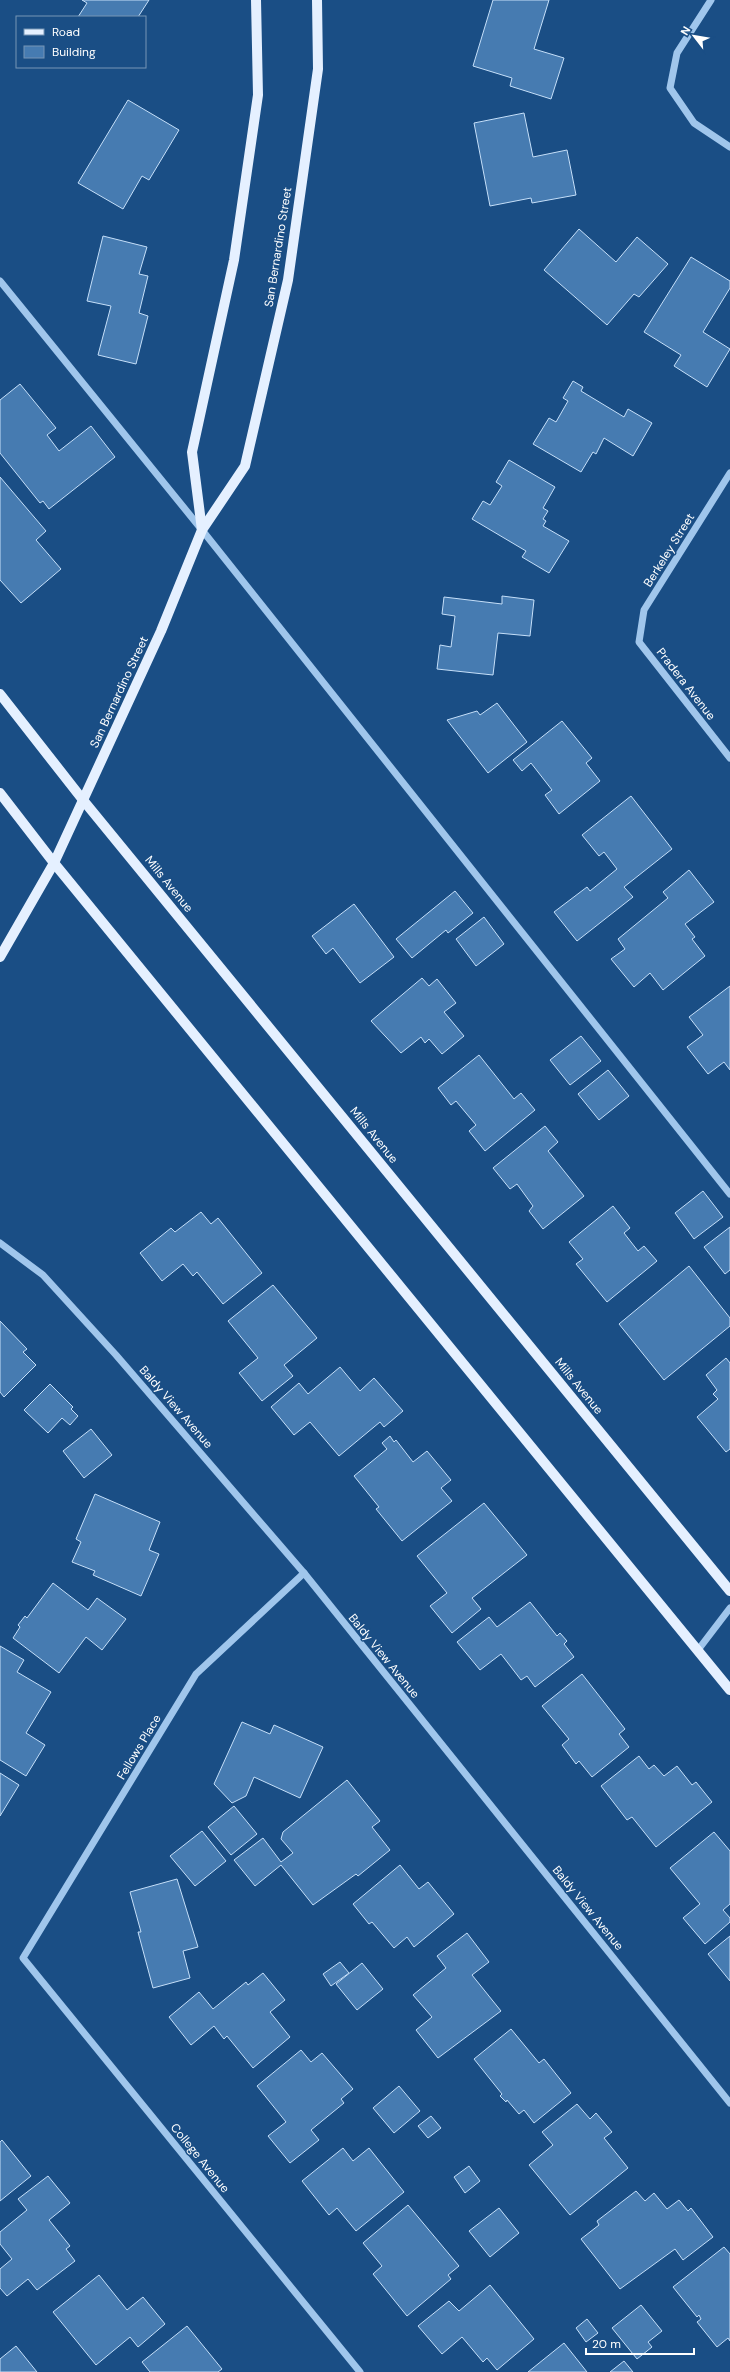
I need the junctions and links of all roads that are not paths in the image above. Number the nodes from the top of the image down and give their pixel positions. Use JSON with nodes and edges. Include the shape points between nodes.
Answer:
{"nodes":[{"id":1,"x":256,"y":0,"type":"edge"},
{"id":2,"x":317,"y":0,"type":"edge"},
{"id":3,"x":711,"y":0,"type":"edge"},
{"id":4,"x":730,"y":147,"type":"edge"},
{"id":5,"x":0,"y":281,"type":"edge"},
{"id":6,"x":730,"y":473,"type":"edge"},
{"id":7,"x":202,"y":530,"type":"junction"},
{"id":8,"x":639,"y":642,"type":"joint"},
{"id":9,"x":0,"y":694,"type":"edge"},
{"id":10,"x":730,"y":758,"type":"edge"},
{"id":11,"x":0,"y":793,"type":"edge"},
{"id":12,"x":83,"y":800,"type":"junction"},
{"id":13,"x":54,"y":863,"type":"junction"},
{"id":14,"x":0,"y":957,"type":"edge"},
{"id":15,"x":730,"y":1194,"type":"edge"},
{"id":16,"x":0,"y":1243,"type":"edge"},
{"id":17,"x":304,"y":1573,"type":"junction"},
{"id":18,"x":730,"y":1591,"type":"edge"},
{"id":19,"x":730,"y":1608,"type":"edge"},
{"id":20,"x":698,"y":1650,"type":"junction"},
{"id":21,"x":730,"y":1690,"type":"edge"},
{"id":22,"x":23,"y":1958,"type":"joint"},
{"id":23,"x":730,"y":2102,"type":"edge"},
{"id":24,"x":360,"y":2372,"type":"edge"}],
"edges":[{"from":1,"to":7,"type":"main road","name":"San Bernardino Street","via":[[258,95],[234,260],[192,452]]},
{"from":2,"to":7,"type":"main road","name":"San Bernardino Street","via":[[318,68],[288,280],[245,466]]},
{"from":3,"to":4,"type":"street","via":[[677,52],[670,88],[694,123]]},
{"from":5,"to":7,"type":"street"},
{"from":6,"to":8,"type":"street","name":"Berkeley Street","via":[[644,610]]},
{"from":7,"to":12,"type":"main road","name":"San Bernardino Street","via":[[161,630]]},
{"from":7,"to":15,"type":"street"},
{"from":8,"to":10,"type":"street","name":"Pradera Avenue"},
{"from":9,"to":12,"type":"main road","name":"Mills Avenue"},
{"from":11,"to":13,"type":"main road"},
{"from":12,"to":13,"type":"main road","name":"San Bernardino Street"},
{"from":12,"to":18,"type":"main road","name":"Mills Avenue"},
{"from":13,"to":14,"type":"main road","name":"San Bernardino Street"},
{"from":13,"to":20,"type":"main road"},
{"from":16,"to":17,"type":"street","name":"Baldy View Avenue","via":[[43,1275],[116,1355]]},
{"from":17,"to":22,"type":"street","name":"Fellows Place","via":[[196,1674]]},
{"from":17,"to":23,"type":"street","name":"Baldy View Avenue"},
{"from":19,"to":20,"type":"street"},
{"from":20,"to":21,"type":"main road"},
{"from":22,"to":24,"type":"street","name":"College Avenue"}]}
